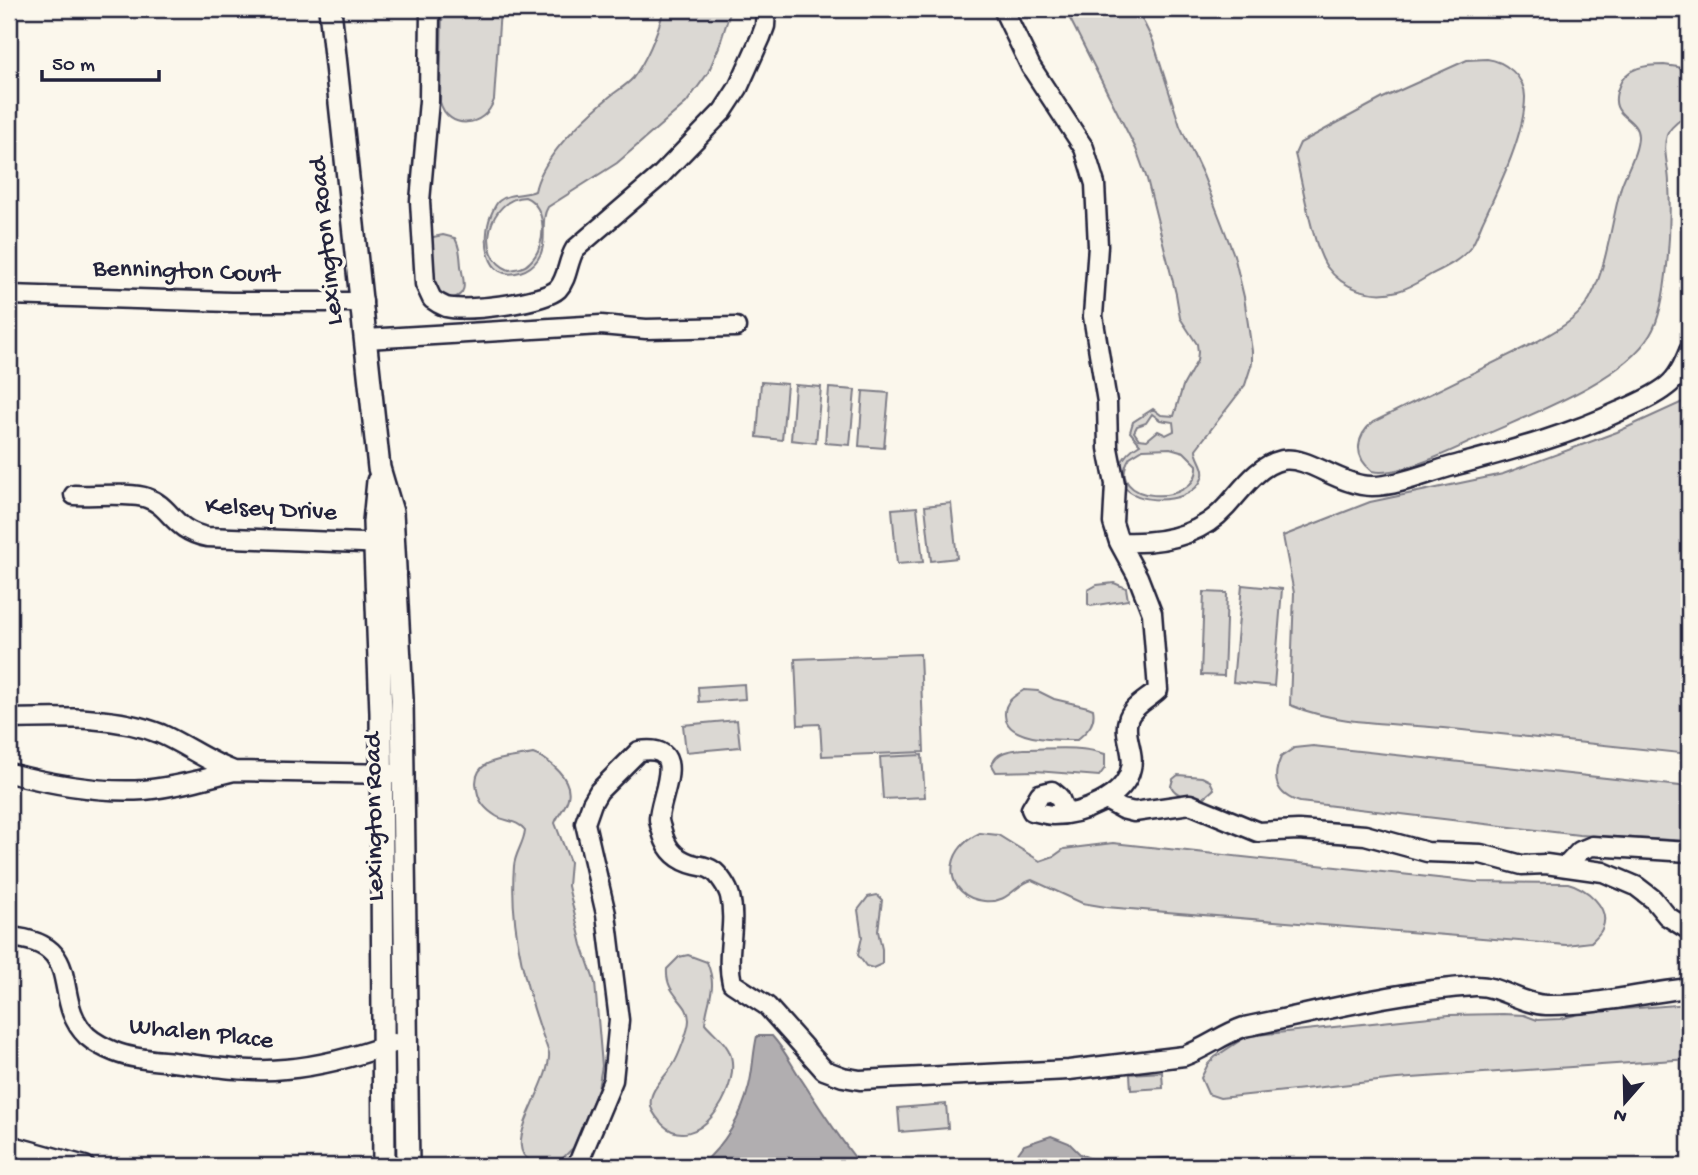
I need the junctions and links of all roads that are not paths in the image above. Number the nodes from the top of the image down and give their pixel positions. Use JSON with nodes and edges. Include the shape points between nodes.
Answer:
{"nodes":[{"id":1,"x":330,"y":9,"type":"edge"},
{"id":2,"x":430,"y":9,"type":"edge"},
{"id":3,"x":766,"y":9,"type":"edge"},
{"id":4,"x":1003,"y":9,"type":"edge"},
{"id":5,"x":9,"y":295,"type":"edge"},
{"id":6,"x":363,"y":302,"type":"junction"},
{"id":7,"x":736,"y":327,"type":"dead end"},
{"id":8,"x":366,"y":339,"type":"junction"},
{"id":9,"x":1689,"y":351,"type":"edge"},
{"id":10,"x":74,"y":495,"type":"dead end"},
{"id":11,"x":1119,"y":542,"type":"junction"},
{"id":12,"x":384,"y":543,"type":"junction"},
{"id":13,"x":9,"y":719,"type":"edge"},
{"id":14,"x":234,"y":771,"type":"junction"},
{"id":15,"x":9,"y":774,"type":"edge"},
{"id":16,"x":381,"y":774,"type":"junction"},
{"id":17,"x":403,"y":775,"type":"junction"},
{"id":18,"x":1106,"y":800,"type":"junction"},
{"id":19,"x":1066,"y":813,"type":"dead end"},
{"id":20,"x":1689,"y":852,"type":"edge"},
{"id":21,"x":1565,"y":867,"type":"junction"},
{"id":22,"x":1689,"y":930,"type":"edge"},
{"id":23,"x":9,"y":937,"type":"edge"},
{"id":24,"x":1689,"y":988,"type":"edge"},
{"id":25,"x":407,"y":1038,"type":"junction"},
{"id":26,"x":383,"y":1047,"type":"junction"},
{"id":27,"x":9,"y":1145,"type":"edge"},
{"id":28,"x":85,"y":1166,"type":"edge"},
{"id":29,"x":384,"y":1166,"type":"edge"},
{"id":30,"x":408,"y":1166,"type":"edge"},
{"id":31,"x":577,"y":1166,"type":"edge"}],
"edges":[{"from":1,"to":6,"type":"main road","name":"Lexington Road"},
{"from":2,"to":3,"type":"street","via":[[429,101],[420,201],[424,276],[432,299],[447,307],[463,308],[519,303],[558,289],[575,249],[660,176],[730,100],[761,37]]},
{"from":4,"to":11,"type":"street","via":[[1031,66],[1084,148],[1094,184],[1098,246],[1094,326],[1107,402]]},
{"from":5,"to":6,"type":"street","name":"Bennington Court"},
{"from":6,"to":8,"type":"main road","name":"Lexington Road"},
{"from":7,"to":8,"type":"street","via":[[601,325]]},
{"from":8,"to":12,"type":"main road","name":"Lexington Road","via":[[379,468],[391,512]]},
{"from":9,"to":11,"type":"street","via":[[1668,386],[1552,439],[1387,485],[1351,484],[1294,459],[1280,461],[1266,466],[1217,516],[1189,533],[1164,540]]},
{"from":10,"to":12,"type":"street","name":"Kelsey Drive","via":[[149,498],[184,530],[207,537]]},
{"from":11,"to":18,"type":"street","via":[[1152,612],[1159,683],[1158,690],[1128,719],[1131,768]]},
{"from":12,"to":16,"type":"main road","name":"Lexington Road"},
{"from":12,"to":17,"type":"main road","name":"Lexington Road"},
{"from":13,"to":14,"type":"street","via":[[73,719],[141,727]]},
{"from":14,"to":15,"type":"street","via":[[141,790],[93,788]]},
{"from":14,"to":16,"type":"street"},
{"from":16,"to":17,"type":"street"},
{"from":16,"to":26,"type":"main road","name":"Lexington Road"},
{"from":17,"to":25,"type":"main road","name":"Lexington Road"},
{"from":18,"to":19,"type":"street"},
{"from":18,"to":21,"type":"street","via":[[1134,812],[1190,804],[1258,832],[1365,835],[1427,852],[1481,854],[1522,865]]},
{"from":20,"to":21,"type":"street","via":[[1592,846]]},
{"from":21,"to":22,"type":"street","via":[[1603,872],[1636,886]]},
{"from":23,"to":26,"type":"street","name":"Whalen Place","via":[[33,940],[51,951],[62,970],[79,1027],[94,1042],[117,1053],[217,1067],[282,1070]]},
{"from":24,"to":31,"type":"street","via":[[1546,1005],[1477,986],[1422,991],[1244,1027],[1184,1056],[1069,1070],[860,1080],[843,1077],[824,1070],[767,1006],[732,983],[730,895],[712,869],[684,863],[667,848],[659,820],[669,768],[662,754],[639,751],[599,791],[585,823],[606,914],[619,1020],[613,1080]]},
{"from":25,"to":26,"type":"street","name":"Whalen Place"},
{"from":25,"to":30,"type":"main road","name":"Lexington Road"},
{"from":26,"to":29,"type":"main road","name":"Lexington Road"},
{"from":27,"to":28,"type":"street"}]}
